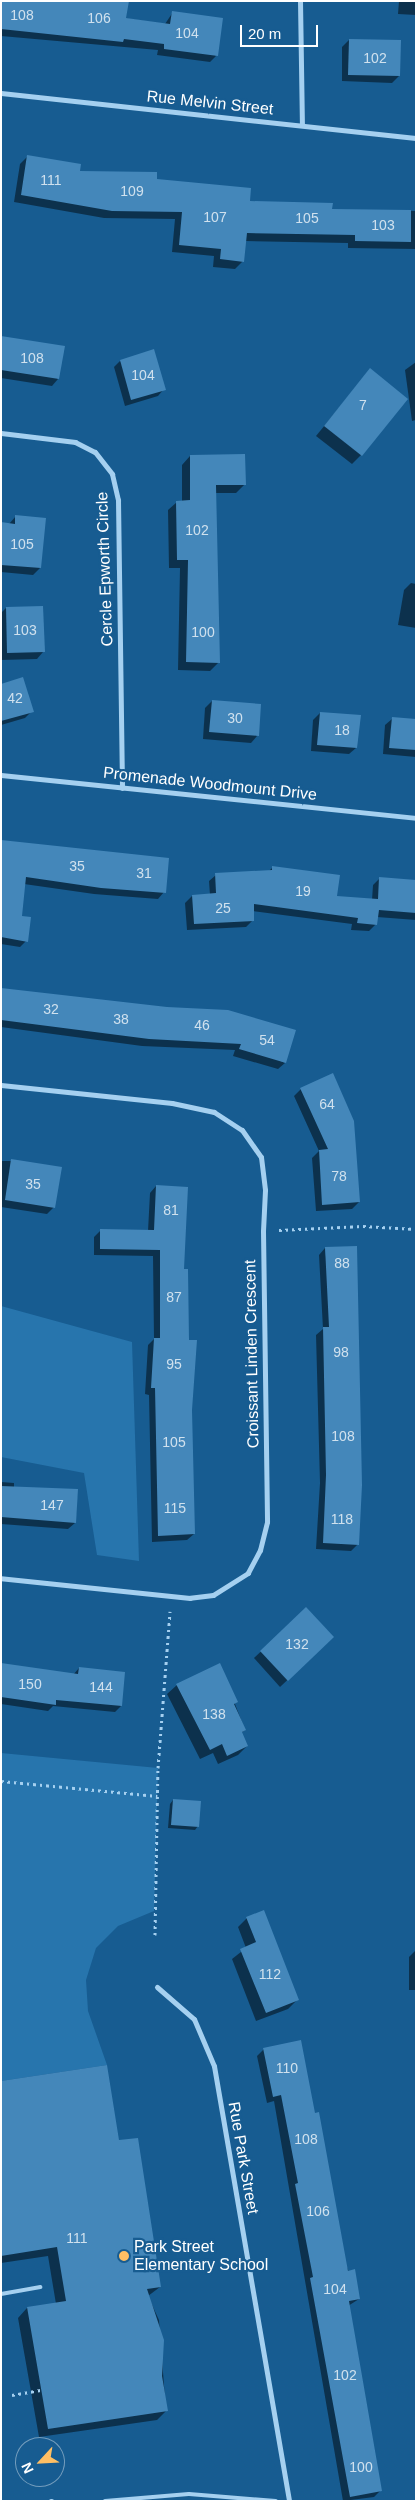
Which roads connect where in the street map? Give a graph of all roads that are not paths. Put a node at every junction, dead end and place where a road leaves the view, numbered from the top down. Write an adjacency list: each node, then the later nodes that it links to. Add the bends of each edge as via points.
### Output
1 (300, 1): 3 (street)
2 (1, 93): 3 (street, Rue Melvin Street)
3 (302, 125): 4 (street, Rue Melvin Street)
4 (416, 138)
5 (1, 434): 7 (street, Cercle Epworth Circle, via 75,442 95,452 112,474 118,500)
6 (1, 775): 7 (street, Promenade Woodmount Drive)
7 (122, 788): 8 (street, Promenade Woodmount Drive)
8 (416, 818)
9 (1, 1085): 10 (street, Croissant Linden Crescent, via 172,1103 214,1112 242,1130 261,1157 265,1190 262,1231 267,1522 260,1550 248,1574 213,1595 171,1596)
10 (1, 1578)
11 (157, 1987): 16 (street, Rue Park Street, via 194,2019 214,2066)
12 (40, 2287): 13 (lane)
13 (1, 2294)
14 (105, 2501): 15 (lane, via 188,2494)
15 (276, 2501)
16 (289, 2501)

